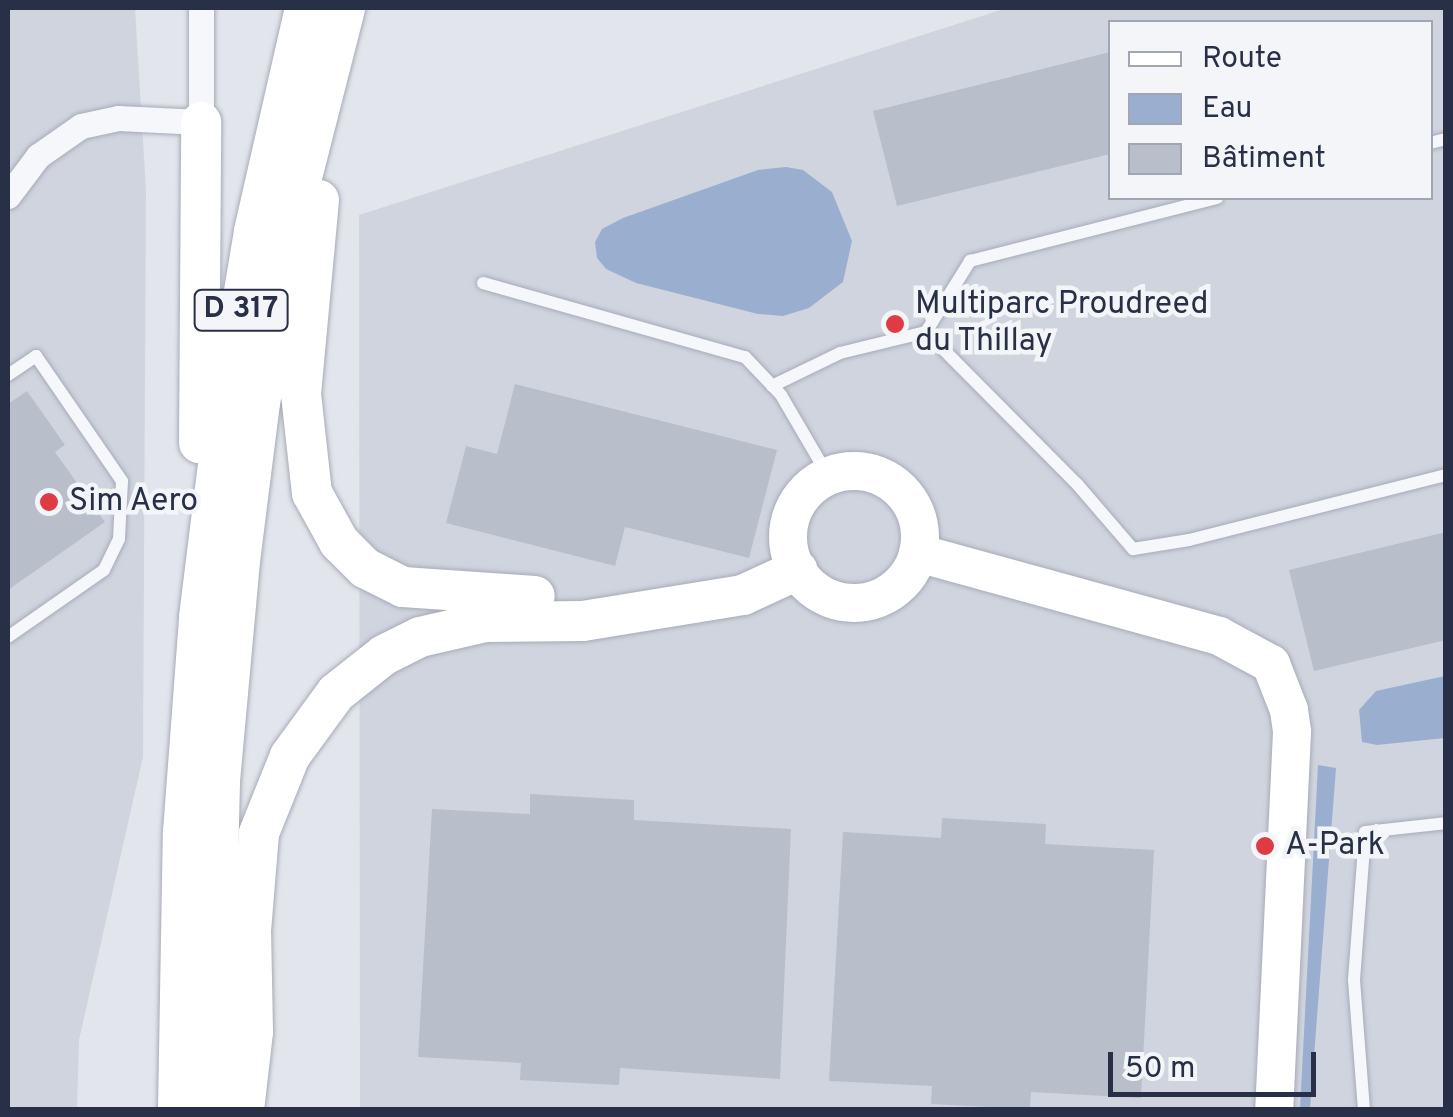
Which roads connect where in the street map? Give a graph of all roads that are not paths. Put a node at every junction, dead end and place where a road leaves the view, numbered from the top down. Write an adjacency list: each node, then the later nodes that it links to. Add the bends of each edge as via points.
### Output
1 (201, 8): 5 (street)
2 (306, 8): 17 (main road, D 317, via 254,231)
3 (345, 8): 4 (main road, D 317)
4 (328, 71): 16 (main road, via 301,394 312,493 340,542 365,568 403,587 614,597); 21 (main road, D 317, via 278,298 240,561 220,781)
5 (201, 122): 6 (street, via 118,118 81,126 38,156); 17 (main road)
6 (8, 196)
7 (1210, 200): 9 (lane, via 970,260)
8 (483, 283): 11 (lane, via 745,357)
9 (926, 332): 11 (lane, via 840,353); 12 (lane, via 1077,484 1132,550)
10 (8, 375): 18 (lane, via 36,356 122,481 120,539 104,570)
11 (772, 386): 13 (lane)
12 (1446, 475)
13 (829, 476): 14 (main road, via 876,475 903,493 918,521); 15 (main road, via 795,508 788,540)
14 (918, 553): 15 (main road, via 904,581 863,603 832,600); 23 (main road, via 1219,636 1271,664 1292,732)
15 (796, 570): 16 (main road, via 743,595)
16 (643, 608): 22 (main road, via 583,620 485,622 420,637 336,693 290,756 259,833)
17 (198, 617): 20 (main road, D 317, via 183,832)
18 (8, 636)
19 (1446, 822): 24 (lane, via 1366,832 1354,980)
20 (178, 1110)
21 (212, 1110)
22 (244, 1110)
23 (1274, 1110)
24 (1364, 1110)

